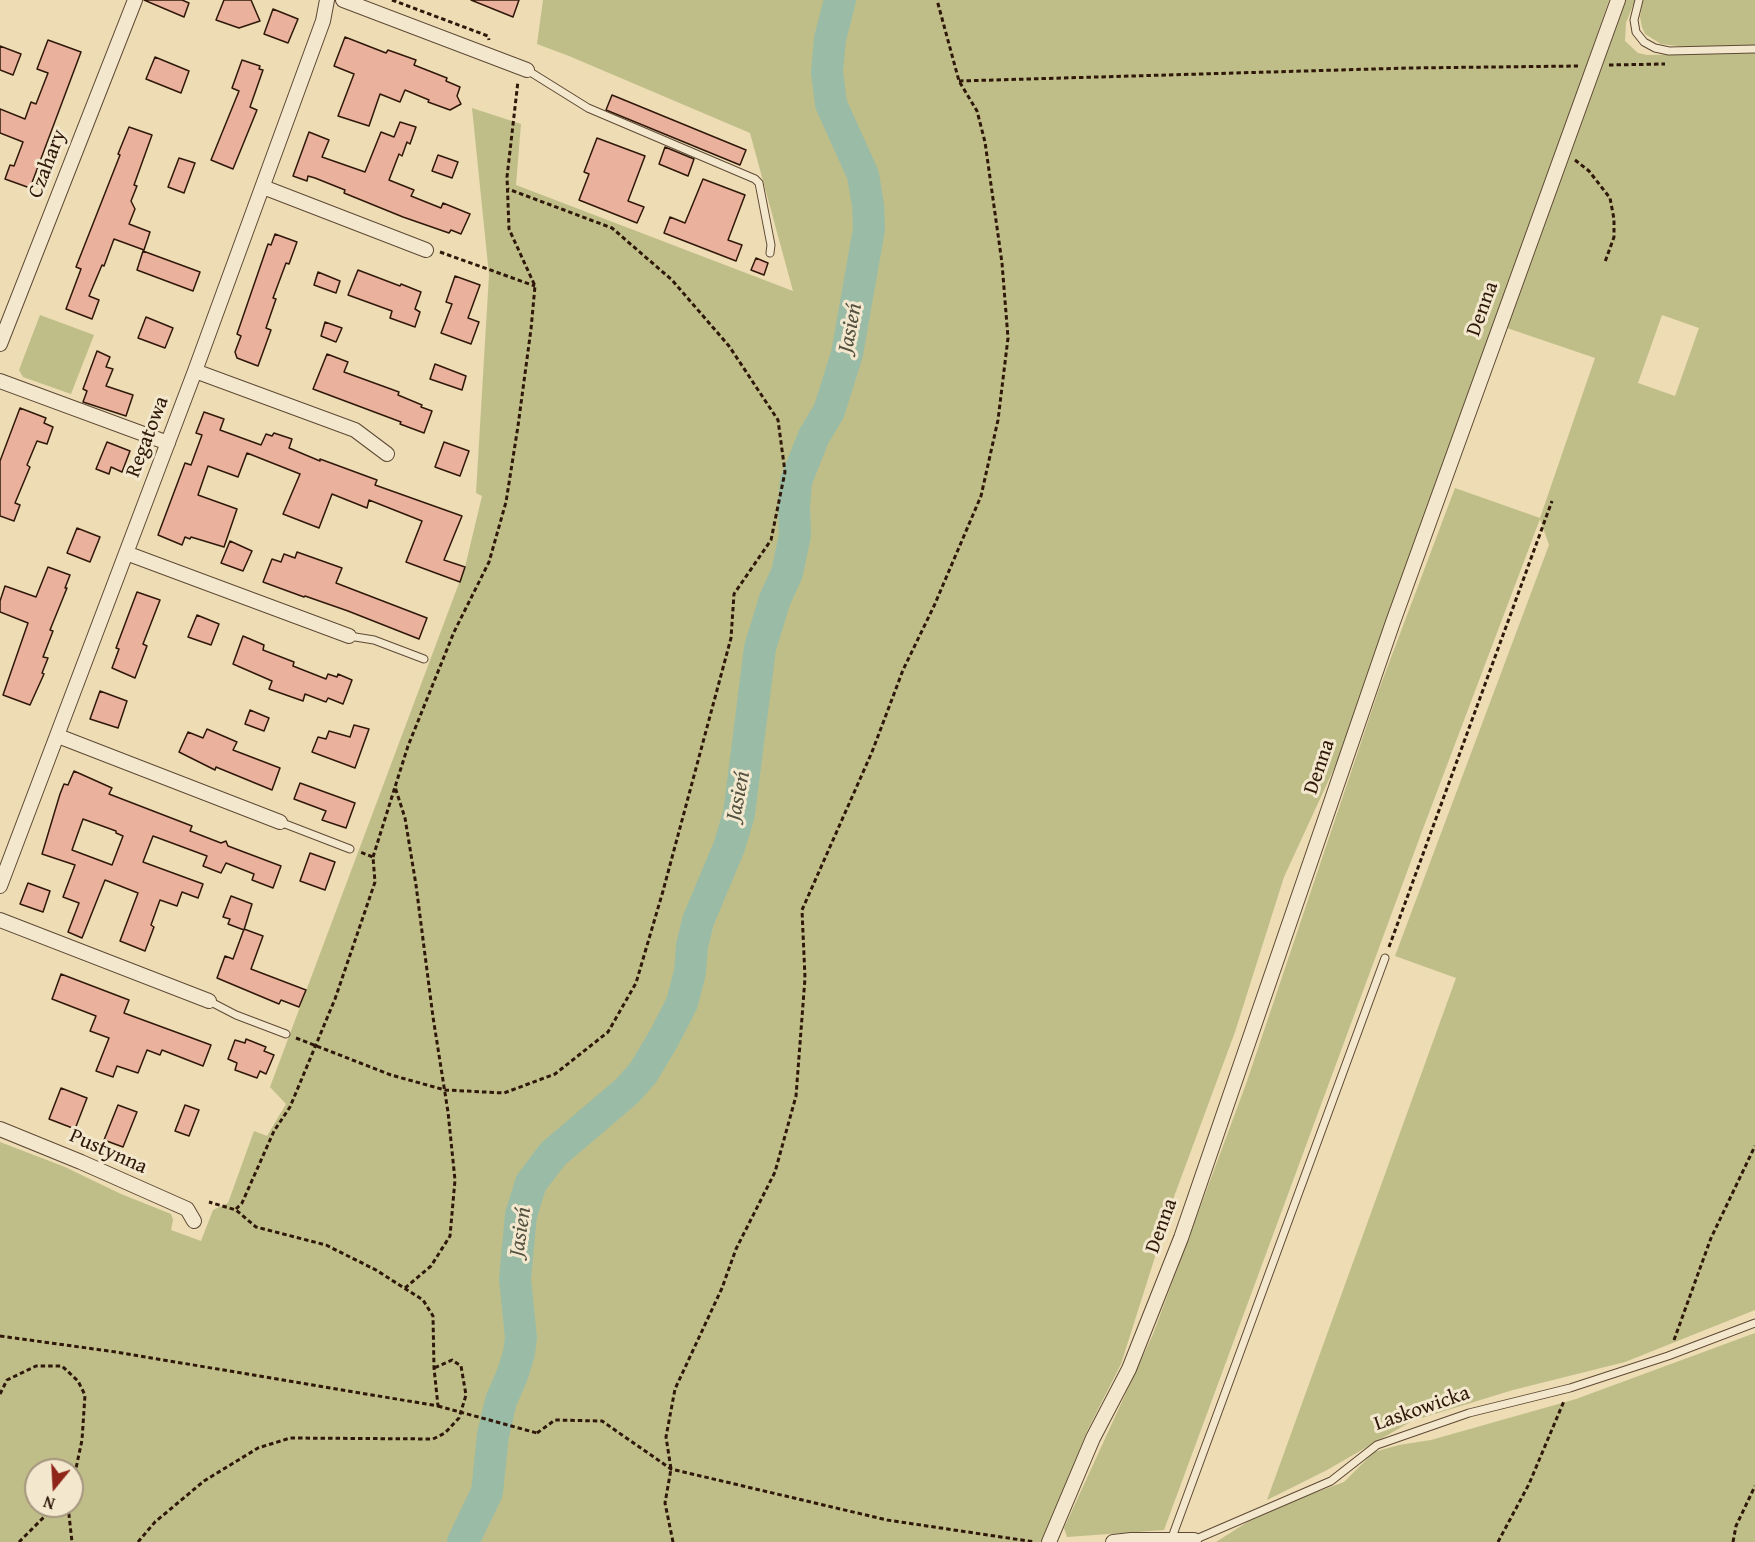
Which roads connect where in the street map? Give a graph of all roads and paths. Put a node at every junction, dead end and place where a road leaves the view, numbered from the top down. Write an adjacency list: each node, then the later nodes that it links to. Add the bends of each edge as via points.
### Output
1 (135, 0): 19 (street, Czahary)
2 (327, 0): 13 (street, Regatowa, via 323,21)
3 (343, 0): 10 (street)
4 (937, 0): 11 (path)
5 (1618, 0): 9 (street, Denna)
6 (1639, 0): 7 (lane, via 1634,20 1636,32 1655,48)
7 (1755, 49)
8 (1674, 63): 9 (path)
9 (1594, 65): 11 (path); 12 (street, Denna)
10 (523, 68): 14 (path, via 509,147); 16 (lane, via 588,108 755,179 759,183)
11 (959, 81): 55 (path, via 976,111 985,142 1002,263 1008,338 998,420 981,496 801,910 806,978 796,1096 775,1172 736,1249 675,1389 666,1437)
12 (1564, 151): 17 (path, via 1589,171 1610,198 1614,237); 66 (street, Denna, via 1392,622 1181,1238 1129,1369 1093,1438)
13 (262, 187): 15 (street); 20 (street, Regatowa)
14 (508, 189): 18 (path, via 509,229); 40 (path, via 612,228 672,280 729,346 778,420 785,472 771,540 734,594 731,638 636,983 608,1032 555,1074 504,1093)
15 (426, 250): 18 (path)
16 (770, 253)
17 (1605, 262)
18 (535, 286): 29 (path, via 518,426 503,512 489,562 454,632)
19 (0, 344)
20 (195, 371): 22 (street, Regatowa); 23 (street, via 355,430)
21 (0, 381): 22 (street)
22 (168, 443): 25 (street, Regatowa)
23 (387, 454)
24 (1552, 501): 36 (path)
25 (126, 554): 26 (street); 28 (street, Regatowa)
26 (349, 636): 27 (lane, via 374,640)
27 (424, 659)
28 (58, 736): 30 (street); 33 (street, Regatowa)
29 (394, 788): 32 (path); 40 (path, via 405,818)
30 (280, 822): 31 (lane)
31 (350, 849): 32 (path)
32 (373, 857): 39 (path, via 375,882)
33 (3, 869): 34 (street, Regatowa)
34 (0, 886)
35 (0, 920): 37 (street)
36 (1385, 958): 59 (lane)
37 (208, 1001): 38 (lane)
38 (286, 1034): 39 (path)
39 (316, 1046): 40 (path, via 391,1076); 44 (path, via 290,1107 274,1131)
40 (445, 1090): 46 (path, via 455,1180 450,1236 431,1266)
41 (0, 1129): 45 (street, Pustynna, via 187,1209)
42 (1755, 1146): 49 (path, via 1711,1238)
43 (209, 1202): 44 (path)
44 (236, 1210): 46 (path, via 256,1227 326,1245)
45 (194, 1221)
46 (405, 1288): 50 (path, via 423,1300 433,1316)
47 (1755, 1323): 49 (lane, Laskowicka)
48 (0, 1336): 53 (path)
49 (1668, 1356): 51 (lane, Laskowicka)
50 (434, 1368): 53 (path); 63 (path, via 452,1360 461,1366 466,1395 459,1418 445,1433 433,1439 290,1438 258,1448 204,1481 155,1522)
51 (1570, 1388): 60 (lane, Laskowicka, via 1469,1413 1377,1445 1331,1481); 68 (path, via 1529,1484)
52 (0, 1394): 54 (path, via 7,1380 36,1366 62,1366 78,1381 85,1395)
53 (438, 1406): 55 (path, bridge, via 537,1434 555,1420 602,1421)
54 (78, 1458)
55 (670, 1469): 64 (path, via 666,1503); 65 (path, via 886,1520)
56 (1755, 1486): 69 (path, via 1736,1526)
57 (43, 1518): 61 (path)
58 (69, 1518): 62 (path)
59 (1171, 1540): 60 (street, Laskowicka); 67 (street, Laskowicka)
60 (1194, 1541)
61 (19, 1542)
62 (72, 1542)
63 (138, 1542)
64 (673, 1542)
65 (1035, 1542)
66 (1049, 1542)
67 (1113, 1542)
68 (1498, 1542)
69 (1733, 1542)

